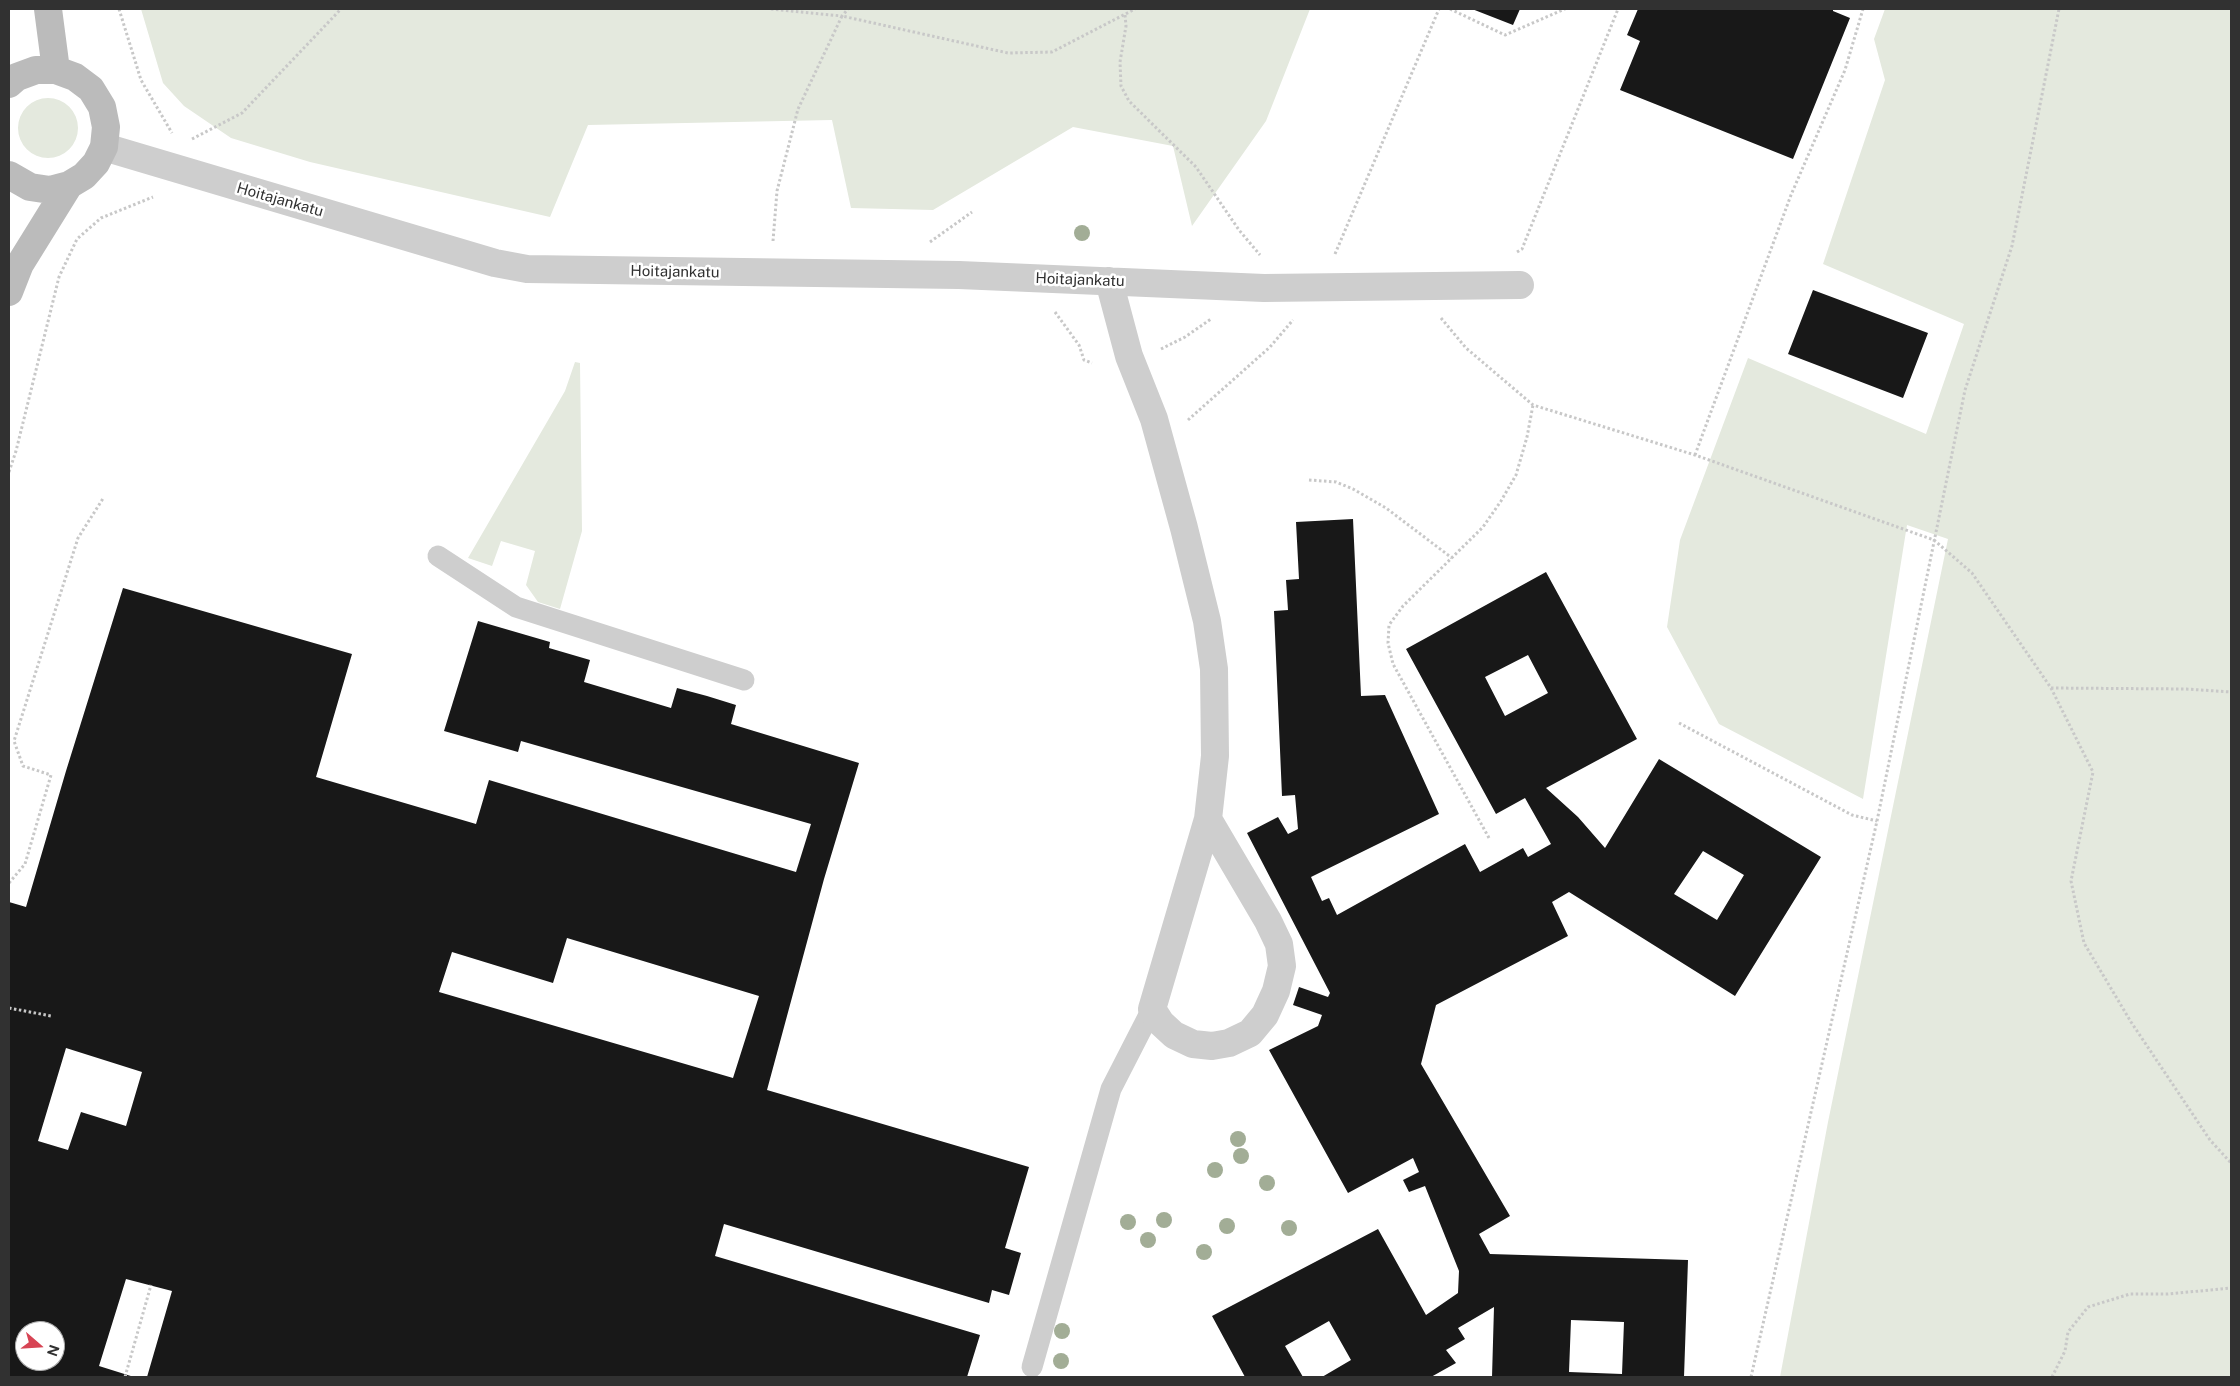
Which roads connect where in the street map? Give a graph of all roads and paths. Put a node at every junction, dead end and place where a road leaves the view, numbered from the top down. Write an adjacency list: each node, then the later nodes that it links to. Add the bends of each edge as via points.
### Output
1 (48, 9): 15 (street)
2 (119, 9): 17 (path, via 141,80 172,130)
3 (341, 9): 18 (path, via 242,113)
4 (771, 9): 14 (path)
5 (848, 9): 14 (path)
6 (1136, 9): 13 (path)
7 (1439, 9): 31 (path)
8 (1450, 9): 9 (path, via 1505,35)
9 (1566, 9)
10 (1618, 9): 26 (path, via 1522,249)
11 (1863, 9): 35 (path, via 1844,70 1791,195)
12 (2059, 9): 39 (path, via 2012,246 1965,390)
13 (1125, 15): 14 (path, via 1052,52 1008,53); 27 (path, via 1121,86 1129,101 1196,167 1250,244)
14 (842, 16): 24 (path, via 798,109 777,191)
15 (56, 70): 16 (street, via 36,70 17,77); 19 (street, via 86,85 102,107 106,126)
16 (9, 84)
17 (174, 139)
18 (184, 143)
19 (104, 147): 21 (street, via 96,163); 28 (street, Hoitajankatu, via 495,263 527,269 958,275)
20 (9, 175): 21 (street, via 30,187 50,190)
21 (69, 185): 32 (street, via 20,264)
22 (160, 194): 36 (path, via 102,218 77,239 59,277)
23 (972, 212): 25 (path)
24 (773, 244)
25 (925, 245)
26 (1515, 253)
27 (1266, 260)
28 (1109, 281): 31 (street, Hoitajankatu); 46 (street, via 1129,356 1154,419 1207,621 1216,714)
29 (1414, 285): 30 (street, Hoitajankatu); 31 (street, Hoitajankatu); 33 (path, via 1466,348)
30 (1520, 285)
31 (1320, 288): 34 (path, via 1270,347)
32 (9, 292)
33 (1533, 405): 35 (path); 41 (path, via 1516,475 1482,527)
34 (1183, 424)
35 (1696, 455): 39 (path)
36 (9, 472)
37 (1309, 480): 41 (path, via 1336,482 1353,489 1386,508)
38 (104, 497): 49 (path, via 78,538 14,741 23,766 51,775 25,864)
39 (1934, 540): 43 (path, via 1972,573); 47 (path)
40 (438, 556): 42 (lane, via 516,607)
41 (1452, 558): 48 (path, via 1403,606 1389,626 1388,643 1393,664)
42 (744, 680)
43 (2051, 688): 44 (path); 53 (path, via 2093,772 2071,881 2084,943 2131,1022 2200,1124)
44 (2231, 692)
45 (1679, 723): 47 (path, via 1852,814)
46 (1208, 819): 51 (street); 51 (street, via 1279,944 1282,966 1276,991 1265,1015 1250,1033 1229,1043 1212,1046 1193,1044 1174,1035)
47 (1877, 820): 58 (path)
48 (1489, 838)
49 (9, 883)
50 (9, 1008): 52 (path)
51 (1152, 1009): 56 (lane, via 1111,1088)
52 (51, 1016)
53 (2231, 1163)
54 (151, 1286): 57 (path)
55 (2231, 1288): 59 (path, via 2130,1294 2088,1307 2068,1332 2065,1351)
56 (1032, 1367)
57 (125, 1377)
58 (1752, 1377)
59 (2052, 1377)

